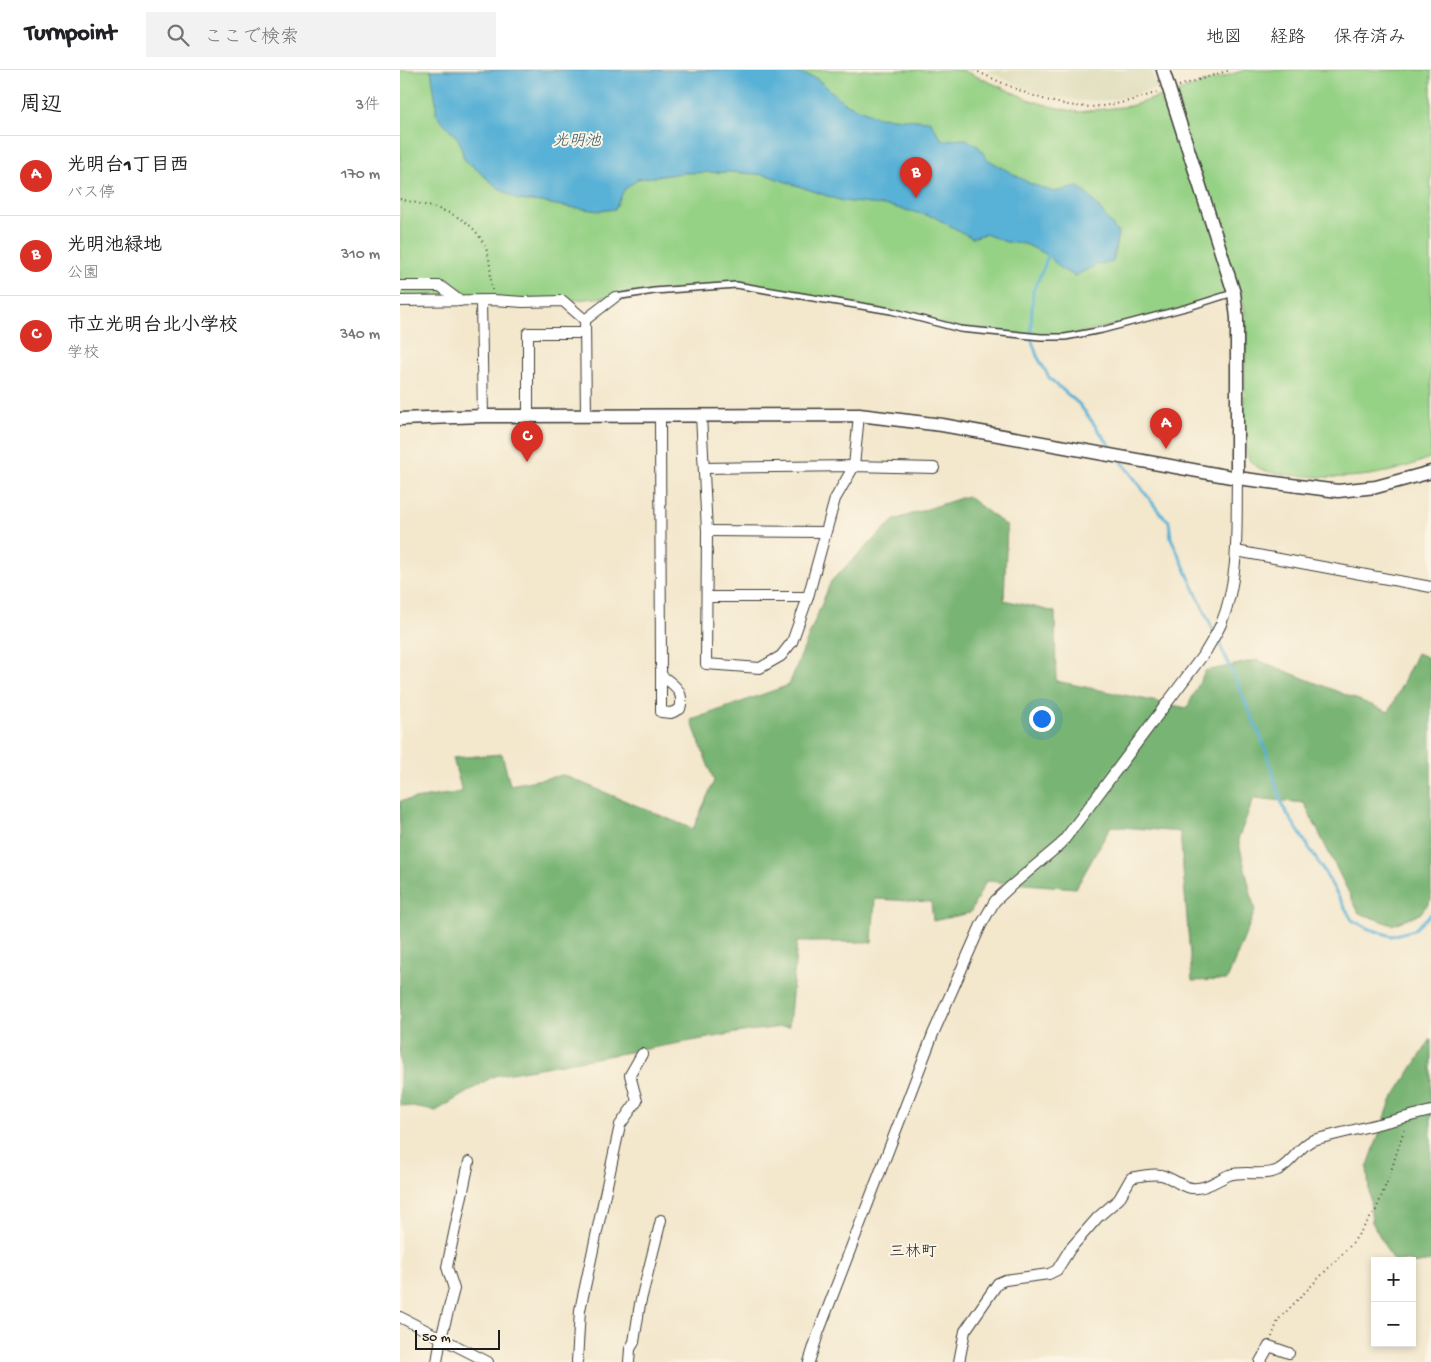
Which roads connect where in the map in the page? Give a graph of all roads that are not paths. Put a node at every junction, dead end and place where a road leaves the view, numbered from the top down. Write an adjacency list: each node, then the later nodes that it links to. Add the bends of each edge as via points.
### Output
1 (1163, 70): 3 (street)
2 (400, 286): 6 (street, via 440,286)
3 (1234, 293): 4 (lane, via 1102,330 1065,337 960,329 891,311 736,285); 21 (street, via 1237,318)
4 (615, 297): 8 (street)
5 (400, 301): 6 (street)
6 (460, 301): 7 (street)
7 (481, 301): 8 (street, via 563,301); 12 (street)
8 (585, 320): 9 (street)
9 (585, 333): 13 (street, via 528,332); 14 (street)
10 (701, 415): 11 (street); 15 (street); 18 (street)
11 (858, 415): 17 (street); 21 (street, via 942,425)
12 (483, 416): 13 (street); 16 (street)
13 (528, 416): 14 (street)
14 (586, 416): 15 (street)
15 (660, 416): 28 (street)
16 (400, 419)
17 (854, 466): 18 (street); 19 (street); 23 (street, via 835,499)
18 (704, 468): 22 (street)
19 (934, 468)
20 (1431, 472): 21 (street, via 1376,487 1338,492)
21 (1237, 478): 24 (street)
22 (708, 531): 23 (street); 26 (street)
23 (825, 532): 27 (street)
24 (1236, 551): 25 (street); 40 (street, via 1228,604 1206,651 1062,844 1010,886 981,925 934,1034)
25 (1431, 587)
26 (707, 597): 27 (street); 27 (street, via 706,664 760,668 780,656 792,642)
27 (808, 597)
28 (661, 675)
29 (642, 1054): 38 (street, via 630,1075 638,1101 620,1125 586,1281 580,1310)
30 (1431, 1111): 41 (street, via 1305,1143 1295,1157 1268,1173 1229,1175 1199,1188 1187,1188 1162,1176 1131,1178 1119,1199 1098,1217 1057,1270 998,1283 965,1331)
31 (469, 1162): 34 (street, via 447,1267 454,1289)
32 (661, 1220): 39 (street)
33 (400, 1317): 34 (street)
34 (441, 1338): 36 (street); 37 (street)
35 (1289, 1353): 42 (street, via 1269,1346)
36 (437, 1362)
37 (488, 1362)
38 (577, 1362)
39 (629, 1362)
40 (809, 1362)
41 (959, 1362)
42 (1260, 1362)

